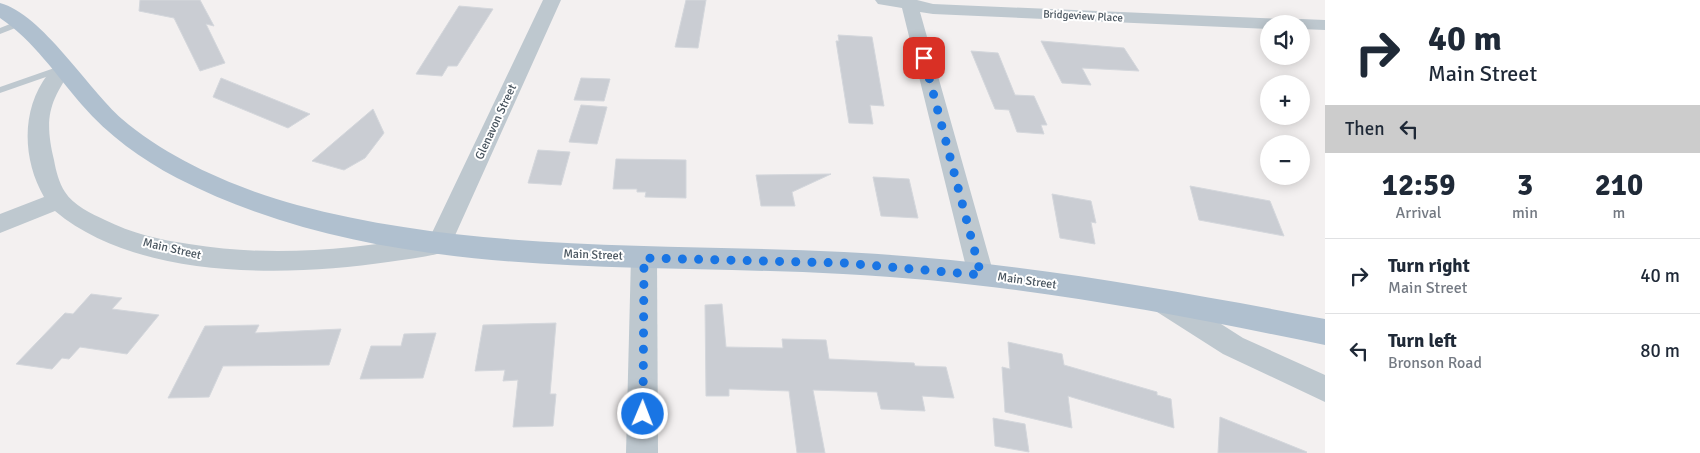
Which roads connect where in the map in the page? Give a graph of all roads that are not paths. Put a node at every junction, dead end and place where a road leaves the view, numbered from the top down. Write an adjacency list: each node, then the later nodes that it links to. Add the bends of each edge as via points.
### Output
1 (552, 0): 12 (street, Glenavon Street)
2 (884, 0): 3 (street, Bridgeview Place)
3 (909, 2): 5 (street, Bridgeview Place, via 942,9); 14 (street)
4 (7, 21): 8 (main road, Main Street, via 39,39)
5 (1260, 23)
6 (1310, 24): 7 (street)
7 (1325, 24)
8 (63, 68): 9 (lane); 10 (street, Main Street, via 44,96 38,140 45,174); 12 (main road, Main Street, via 103,114 126,134 208,182 284,210 347,228)
9 (0, 90)
10 (58, 200): 11 (street); 12 (street, Main Street, via 73,213 109,233 158,248 218,259 328,260)
11 (0, 224)
12 (439, 245): 13 (main road, Main Street)
13 (644, 258): 14 (main road, Main Street, via 844,263); 18 (street)
14 (981, 275): 15 (main road, Main Street)
15 (1164, 302): 16 (main road, Main Street); 17 (street, Main Street, via 1233,346)
16 (1325, 332)
17 (1325, 389)
18 (642, 453)

